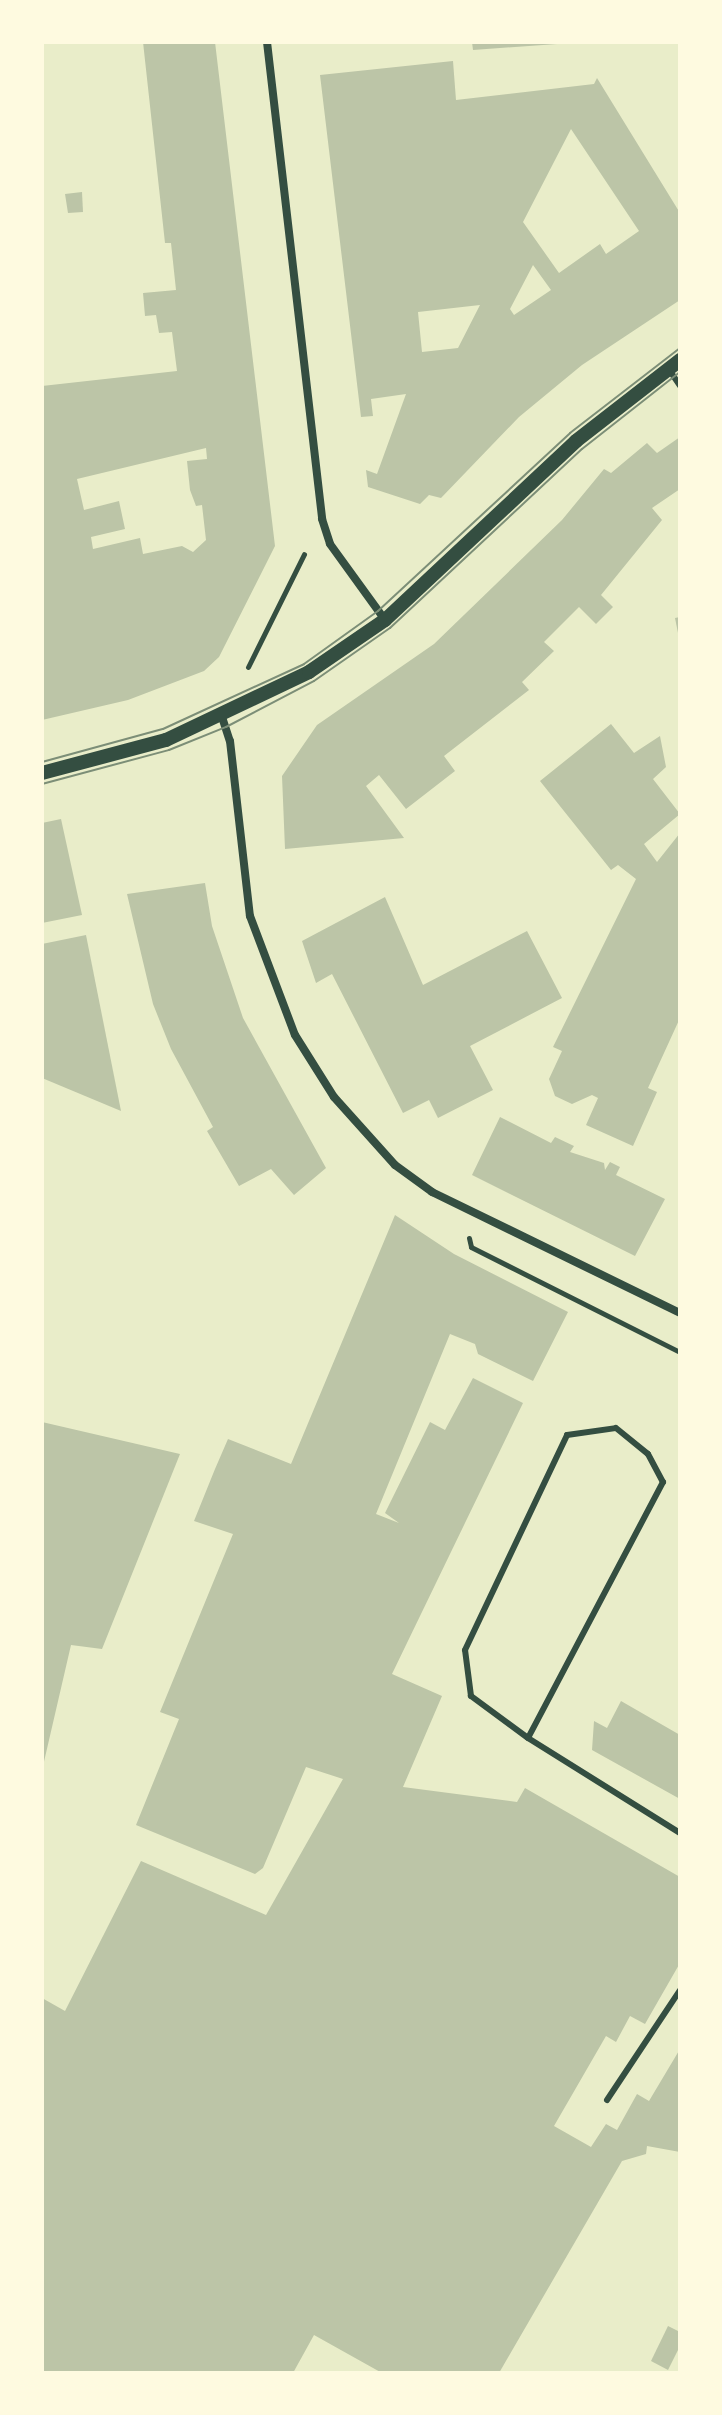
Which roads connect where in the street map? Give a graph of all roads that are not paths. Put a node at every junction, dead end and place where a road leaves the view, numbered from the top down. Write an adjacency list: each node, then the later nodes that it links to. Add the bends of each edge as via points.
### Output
1 (267, 42): 4 (street, via 322,519 330,544)
2 (674, 364): 3 (lane); 4 (street, via 576,441)
3 (680, 386)
4 (385, 620): 5 (street, via 309,672)
5 (222, 717): 6 (street, via 166,740); 7 (street, via 233,763 250,916 295,1035 334,1097 395,1165 464,1210)
6 (42, 773)
7 (680, 1313)
8 (528, 1738): 8 (lane, via 471,1696 465,1650 567,1435 616,1428 648,1454 663,1482); 9 (lane)
9 (680, 1833)
10 (680, 1990): 11 (lane)
11 (607, 2100)

